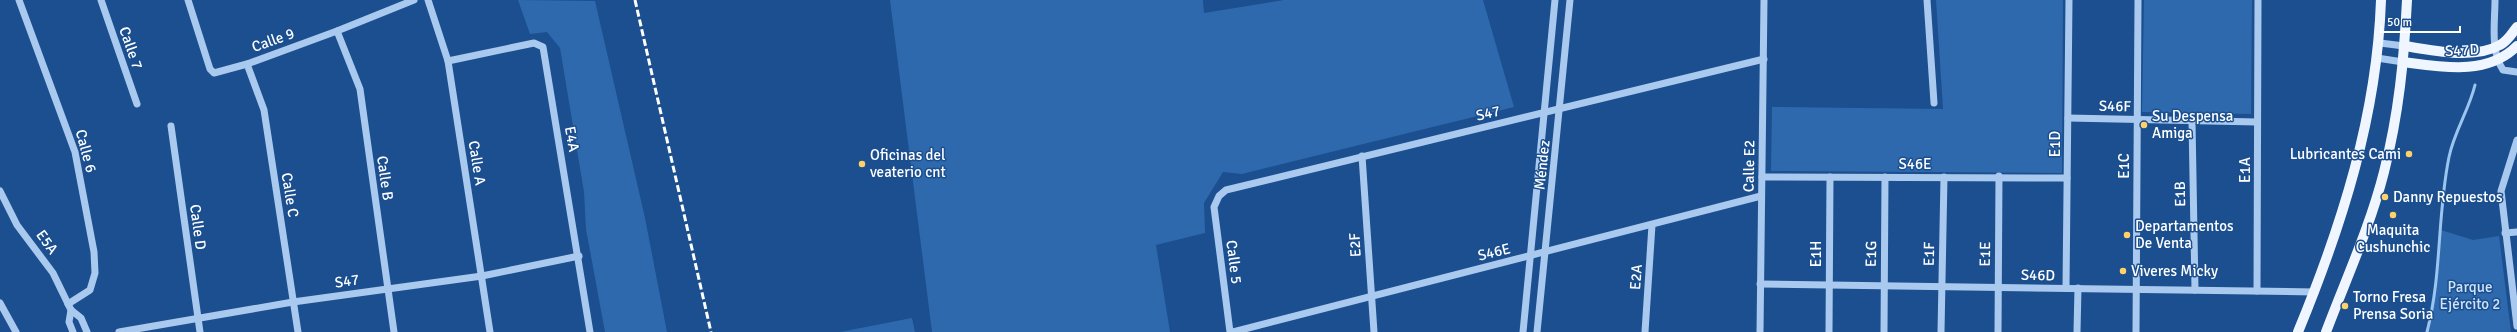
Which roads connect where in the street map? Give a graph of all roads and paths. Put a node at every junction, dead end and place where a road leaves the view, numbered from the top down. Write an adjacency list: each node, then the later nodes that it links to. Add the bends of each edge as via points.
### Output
1 (19, 0): 72 (street, Calle 6, via 75,152 94,252 95,272 90,290)
2 (102, 0): 30 (street, Calle 7)
3 (414, 0): 17 (street, Calle 9)
4 (428, 0): 23 (street, Calle A)
5 (1555, 0): 32 (street, Méndez)
6 (1570, 0): 31 (street, Méndez)
7 (1764, 0): 24 (street, Calle E2)
8 (1927, 0): 29 (street)
9 (2069, 0): 33 (street, E1D)
10 (2138, 0): 34 (street, E1C)
11 (2258, 0): 36 (street, E1A)
12 (2381, 0): 18 (main road)
13 (2407, 0): 19 (main road)
14 (2495, 0): 21 (street)
15 (190, 1): 27 (street, Calle 9, via 210,69 214,73 222,72)
16 (2517, 26): 21 (main road, S47D, via 2507,40)
17 (337, 31): 27 (street, Calle 9); 62 (street, Calle B, via 360,89)
18 (2380, 43): 19 (street); 22 (main road)
19 (2404, 46): 21 (main road, S47D, via 2474,52); 26 (main road)
20 (2517, 46): 25 (main road, S47D)
21 (2495, 48): 25 (street)
22 (2377, 58): 26 (street); 68 (main road, via 2366,131 2348,198)
23 (448, 60): 54 (street, E4A, via 534,43 543,47); 56 (street, Calle A)
24 (1764, 60): 31 (street, S47); 42 (street, Calle E2)
25 (2497, 61): 26 (main road, S47D, via 2473,67); 28 (street, via 2503,70)
26 (2403, 62): 99 (main road, via 2401,95 2384,173 2364,237)
27 (247, 64): 70 (street, Calle C, via 264,110)
28 (2517, 72)
29 (1934, 102)
30 (137, 104)
31 (1560, 110): 32 (street, S47); 53 (street, Méndez)
32 (1545, 113): 40 (street, S47); 55 (street, Méndez)
33 (2068, 118): 34 (street, S46F); 46 (street, E1D)
34 (2137, 120): 35 (street, S46F); 65 (street, E1C)
35 (2192, 121): 36 (street, S46F); 66 (street, E1B)
36 (2258, 122): 67 (street, E1A)
37 (171, 126): 74 (street, Calle D)
38 (2517, 140): 39 (street)
39 (2514, 154): 52 (street, via 2501,191)
40 (1362, 156): 48 (street, S47, via 1226,190); 69 (street, E2F)
41 (1999, 176): 45 (street, S46E); 46 (street, S46E); 61 (street, E1E)
42 (1762, 177): 43 (street, S46E); 49 (street, Calle E2)
43 (1830, 177): 44 (street, S46E); 58 (street, E1H)
44 (1885, 177): 45 (street, S46E); 59 (street, E1G)
45 (1944, 177): 60 (street, E1F)
46 (2067, 178): 63 (street, E1D)
47 (0, 191): 72 (street, E5A, via 18,225 53,273)
48 (1218, 196): 85 (street, Calle 5, via 1214,207)
49 (1761, 196): 50 (street, S46E); 57 (street, Calle E2)
50 (1652, 225): 53 (street, S46E); 90 (street, E2A)
51 (2517, 232): 52 (street)
52 (2505, 234): 73 (street)
53 (1546, 252): 55 (street, S46E); 89 (street, Méndez)
54 (579, 256): 56 (street, S47); 84 (street, E4A)
55 (1531, 256): 69 (street, S46E); 88 (street, Méndez)
56 (482, 276): 62 (street, S47); 83 (street, Calle A)
57 (1760, 284): 58 (street, S46D); 91 (street, Calle E2)
58 (1829, 285): 59 (street, S46D); 92 (street, E1H)
59 (1884, 286): 60 (street, S46D); 93 (street, E1G)
60 (1942, 286): 61 (street, S46D); 94 (street, E1F)
61 (1998, 287): 63 (street, S46D); 95 (street, E1E)
62 (388, 288): 70 (street, S47); 82 (street, Calle B)
63 (2066, 288): 64 (street, S46D)
64 (2078, 288): 65 (street, S46D); 96 (street)
65 (2136, 289): 66 (street, S46D); 97 (street, E1C)
66 (2195, 290): 67 (street, S46D)
67 (2257, 291): 68 (street, S46D)
68 (2315, 292): 98 (main road)
69 (1371, 297): 86 (street, S46E); 87 (street, E2F)
70 (293, 302): 74 (street, S47); 81 (street, Calle C)
71 (0, 303): 76 (street)
72 (70, 307): 77 (street, via 69,322); 78 (street, via 81,318)
73 (2516, 313): 75 (street)
74 (198, 318): 79 (street, S47); 80 (street, Calle D)
75 (2517, 326)
76 (16, 332)
77 (74, 332)
78 (87, 332)
79 (119, 332)
80 (200, 332)
81 (298, 332)
82 (394, 332)
83 (490, 332)
84 (590, 332)
85 (1230, 332)
86 (1233, 332)
87 (1374, 332)
88 (1523, 332)
89 (1537, 332)
90 (1645, 332)
91 (1760, 332)
92 (1829, 332)
93 (1884, 332)
94 (1941, 332)
95 (1998, 332)
96 (2077, 332)
97 (2136, 332)
98 (2298, 332)
99 (2326, 332)

